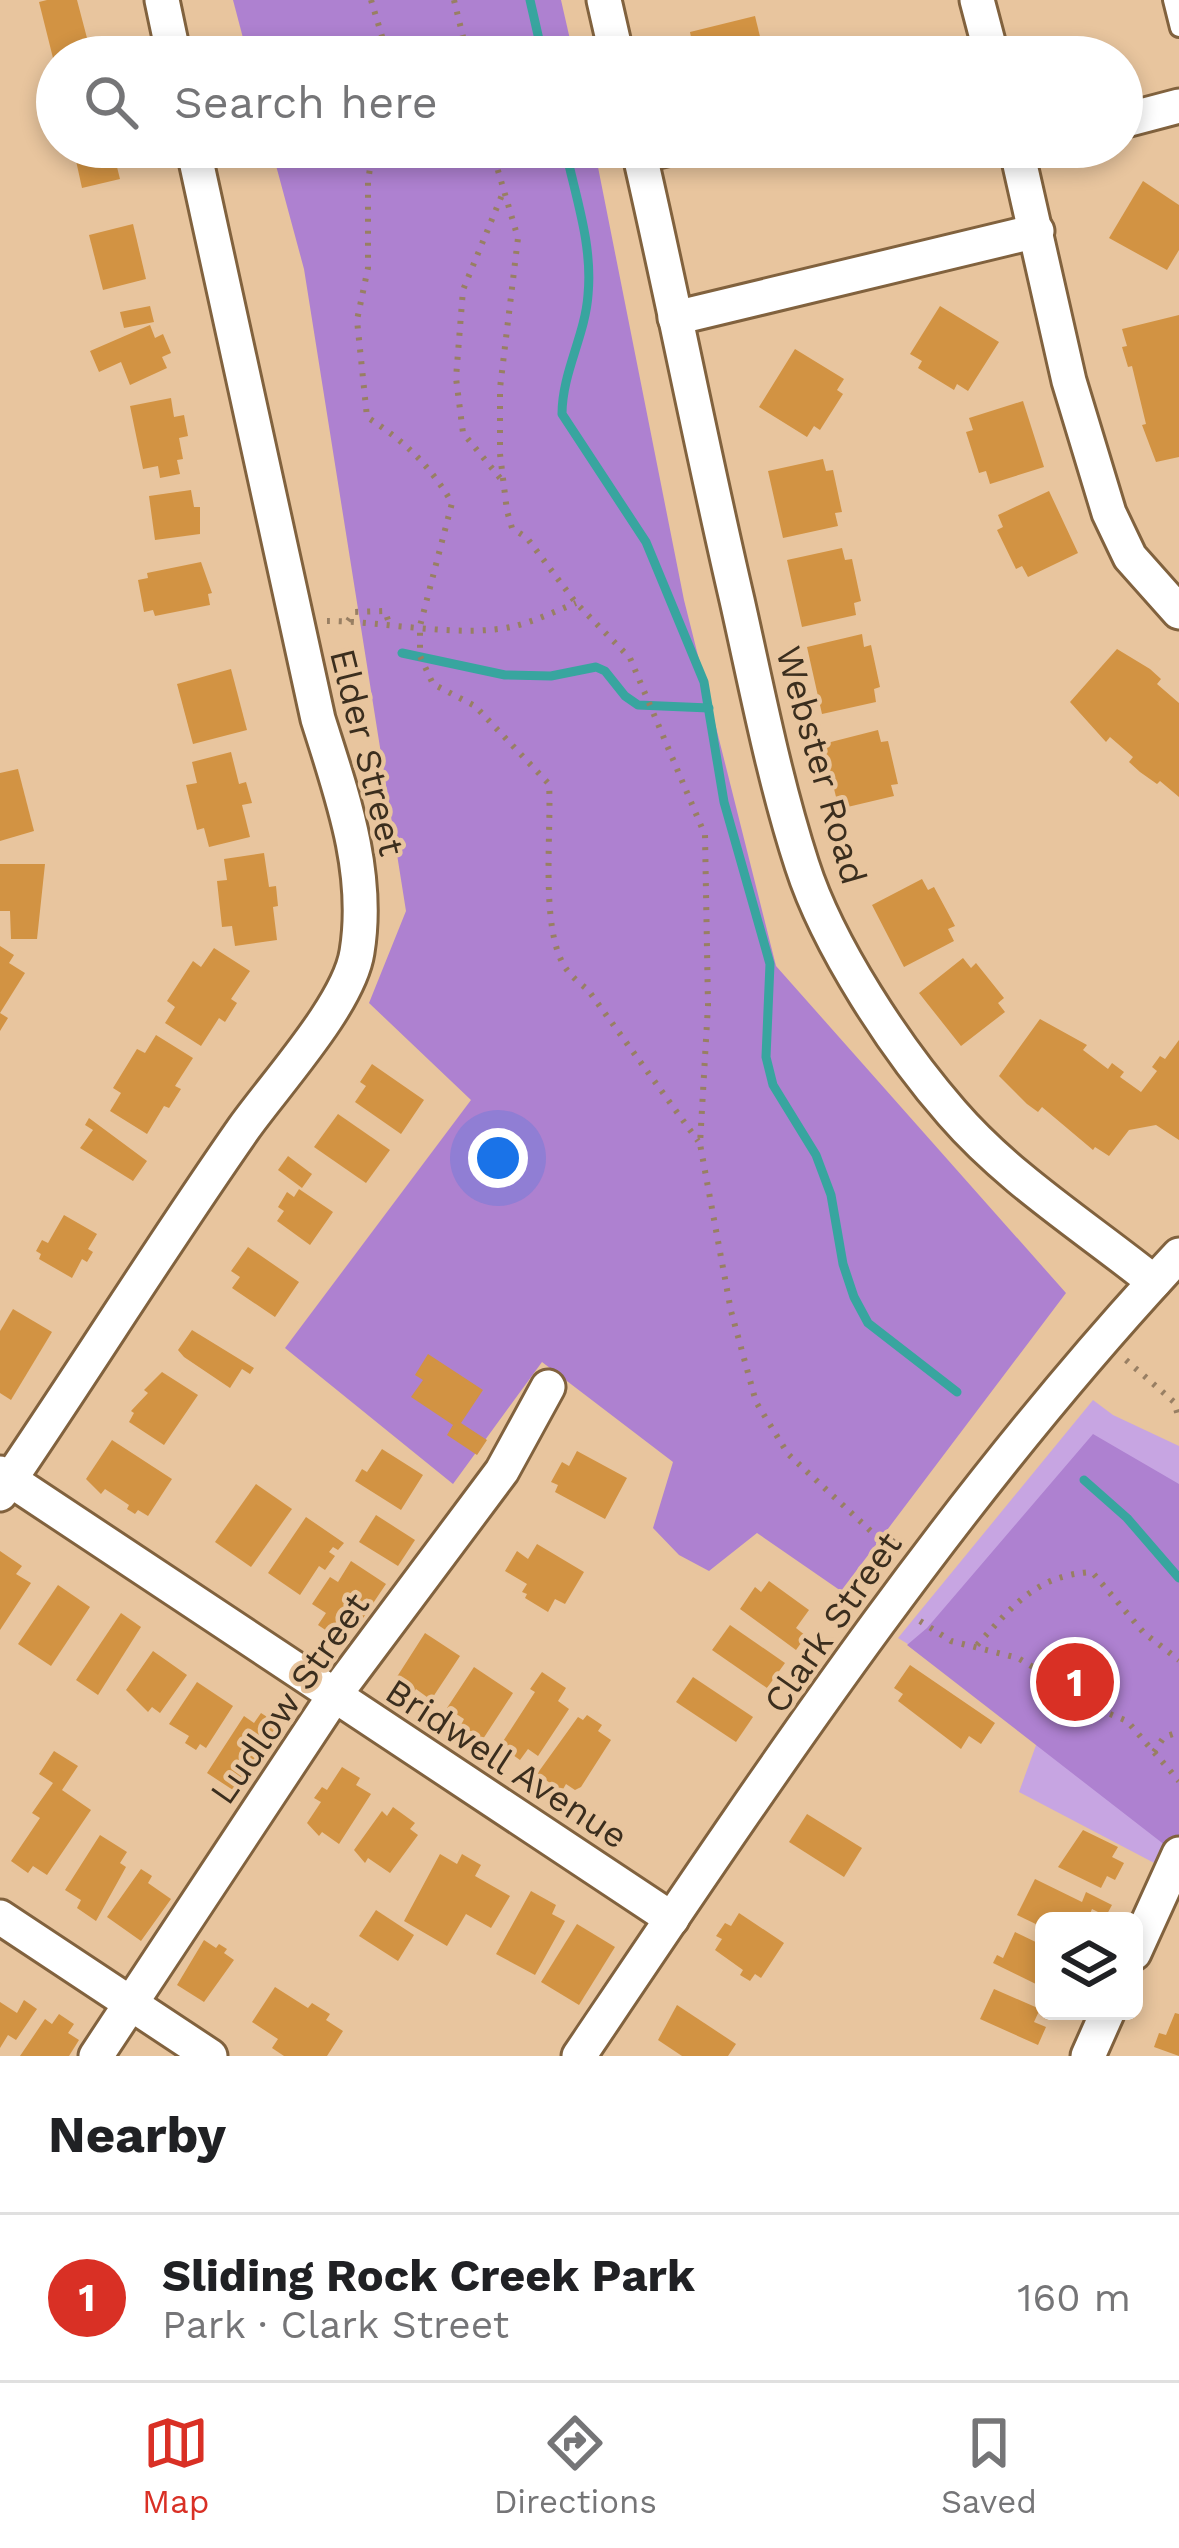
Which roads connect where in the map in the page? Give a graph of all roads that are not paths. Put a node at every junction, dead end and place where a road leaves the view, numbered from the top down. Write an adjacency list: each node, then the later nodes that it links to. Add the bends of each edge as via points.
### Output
1 (162, 0): 6 (street)
2 (604, 0): 7 (street)
3 (977, 0): 8 (street)
4 (1172, 0): 5 (lane)
5 (1179, 28)
6 (170, 36)
7 (612, 36)
8 (986, 36)
9 (1179, 106): 10 (street)
10 (1143, 115)
11 (199, 168): 20 (street, Elder Street, via 318,719 356,855 357,956 313,1035)
12 (643, 168): 15 (street, Webster Road)
13 (1022, 168): 14 (street)
14 (1037, 231): 15 (street); 16 (street, via 1069,381 1109,513 1130,557)
15 (675, 318): 18 (street, Webster Road, via 779,785 803,870 847,961 954,1115)
16 (1179, 612)
17 (1179, 1256): 18 (street, Clark Street)
18 (1154, 1282): 24 (street, Clark Street, via 953,1521)
19 (548, 1387): 21 (street, Ludlow Street, via 502,1471)
20 (3, 1482): 21 (street, Bridwell Avenue)
21 (334, 1696): 24 (street, Bridwell Avenue); 26 (street, Ludlow Street)
22 (1179, 1854): 25 (street)
23 (0, 1917): 26 (street)
24 (671, 1919): 30 (street, Clark Street)
25 (1143, 1934)
26 (130, 2002): 28 (street, Ludlow Street); 29 (street)
27 (1104, 2020): 31 (street)
28 (96, 2056)
29 (210, 2056)
30 (579, 2056)
31 (1088, 2056)

